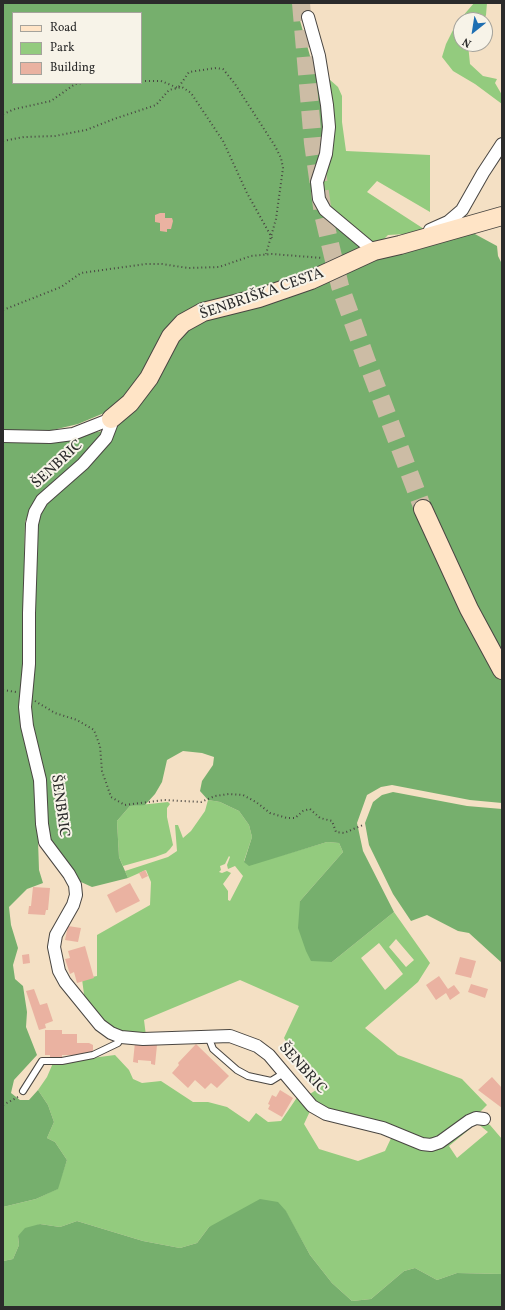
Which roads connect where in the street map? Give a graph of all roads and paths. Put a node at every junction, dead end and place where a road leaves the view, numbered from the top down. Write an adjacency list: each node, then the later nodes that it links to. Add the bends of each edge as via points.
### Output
1 (308, 17): 10 (street, via 320,63 329,127 326,154 317,182 319,199 325,210)
2 (142, 81): 4 (path, via 161,81)
3 (75, 84): 5 (path, via 51,101)
4 (178, 88): 6 (path, via 170,90 156,105 86,130); 9 (path, via 182,87 191,94 224,141 247,193); 9 (path, via 189,72 223,69 261,123 281,158 283,168)
5 (3, 114)
6 (3, 141)
7 (502, 144): 10 (street, via 482,173 462,210 448,222 422,234 392,239)
8 (502, 216): 10 (street, ŠENBRIŠKA CESTA)
9 (272, 238): 11 (path)
10 (374, 251): 14 (street, ŠENBRIŠKA CESTA, via 311,280 259,298 204,312 183,323 171,336 149,378 130,403)
11 (266, 254): 12 (path); 13 (path, via 251,256 219,267 188,268 146,264 81,273 62,287)
12 (327, 258)
13 (3, 310)
14 (111, 419): 15 (street, ŠENBRIC, via 73,434 50,437); 19 (street, ŠENBRIC, via 112,425 96,452 42,500 35,512 32,524 29,664)
15 (3, 436)
16 (423, 509): 17 (street, via 469,609)
17 (502, 670)
18 (3, 690): 19 (path)
19 (25, 694): 20 (path, via 43,706 94,730 100,746 102,771 111,797 125,805 164,800 201,802 229,794 243,795 270,813 287,818 295,818 310,809 320,818 332,821 336,832 344,834); 22 (street, ŠENBRIC, via 27,726 40,780 45,842 75,885 73,905 56,935 54,947 59,971 100,1025)
20 (362, 825)
21 (208, 1036): 22 (street, ŠENBRIC, via 143,1039); 23 (street, ŠENBRIC, via 230,1036 257,1046); 23 (lane, via 213,1049 248,1076 271,1081)
22 (121, 1037): 24 (lane, via 118,1043 93,1055 62,1061 42,1061)
23 (284, 1073): 26 (street, ŠENBRIC, via 312,1106 326,1114 383,1128 422,1144 440,1142 469,1121 476,1118)
24 (23, 1091): 25 (path)
25 (3, 1105)
26 (484, 1119)

